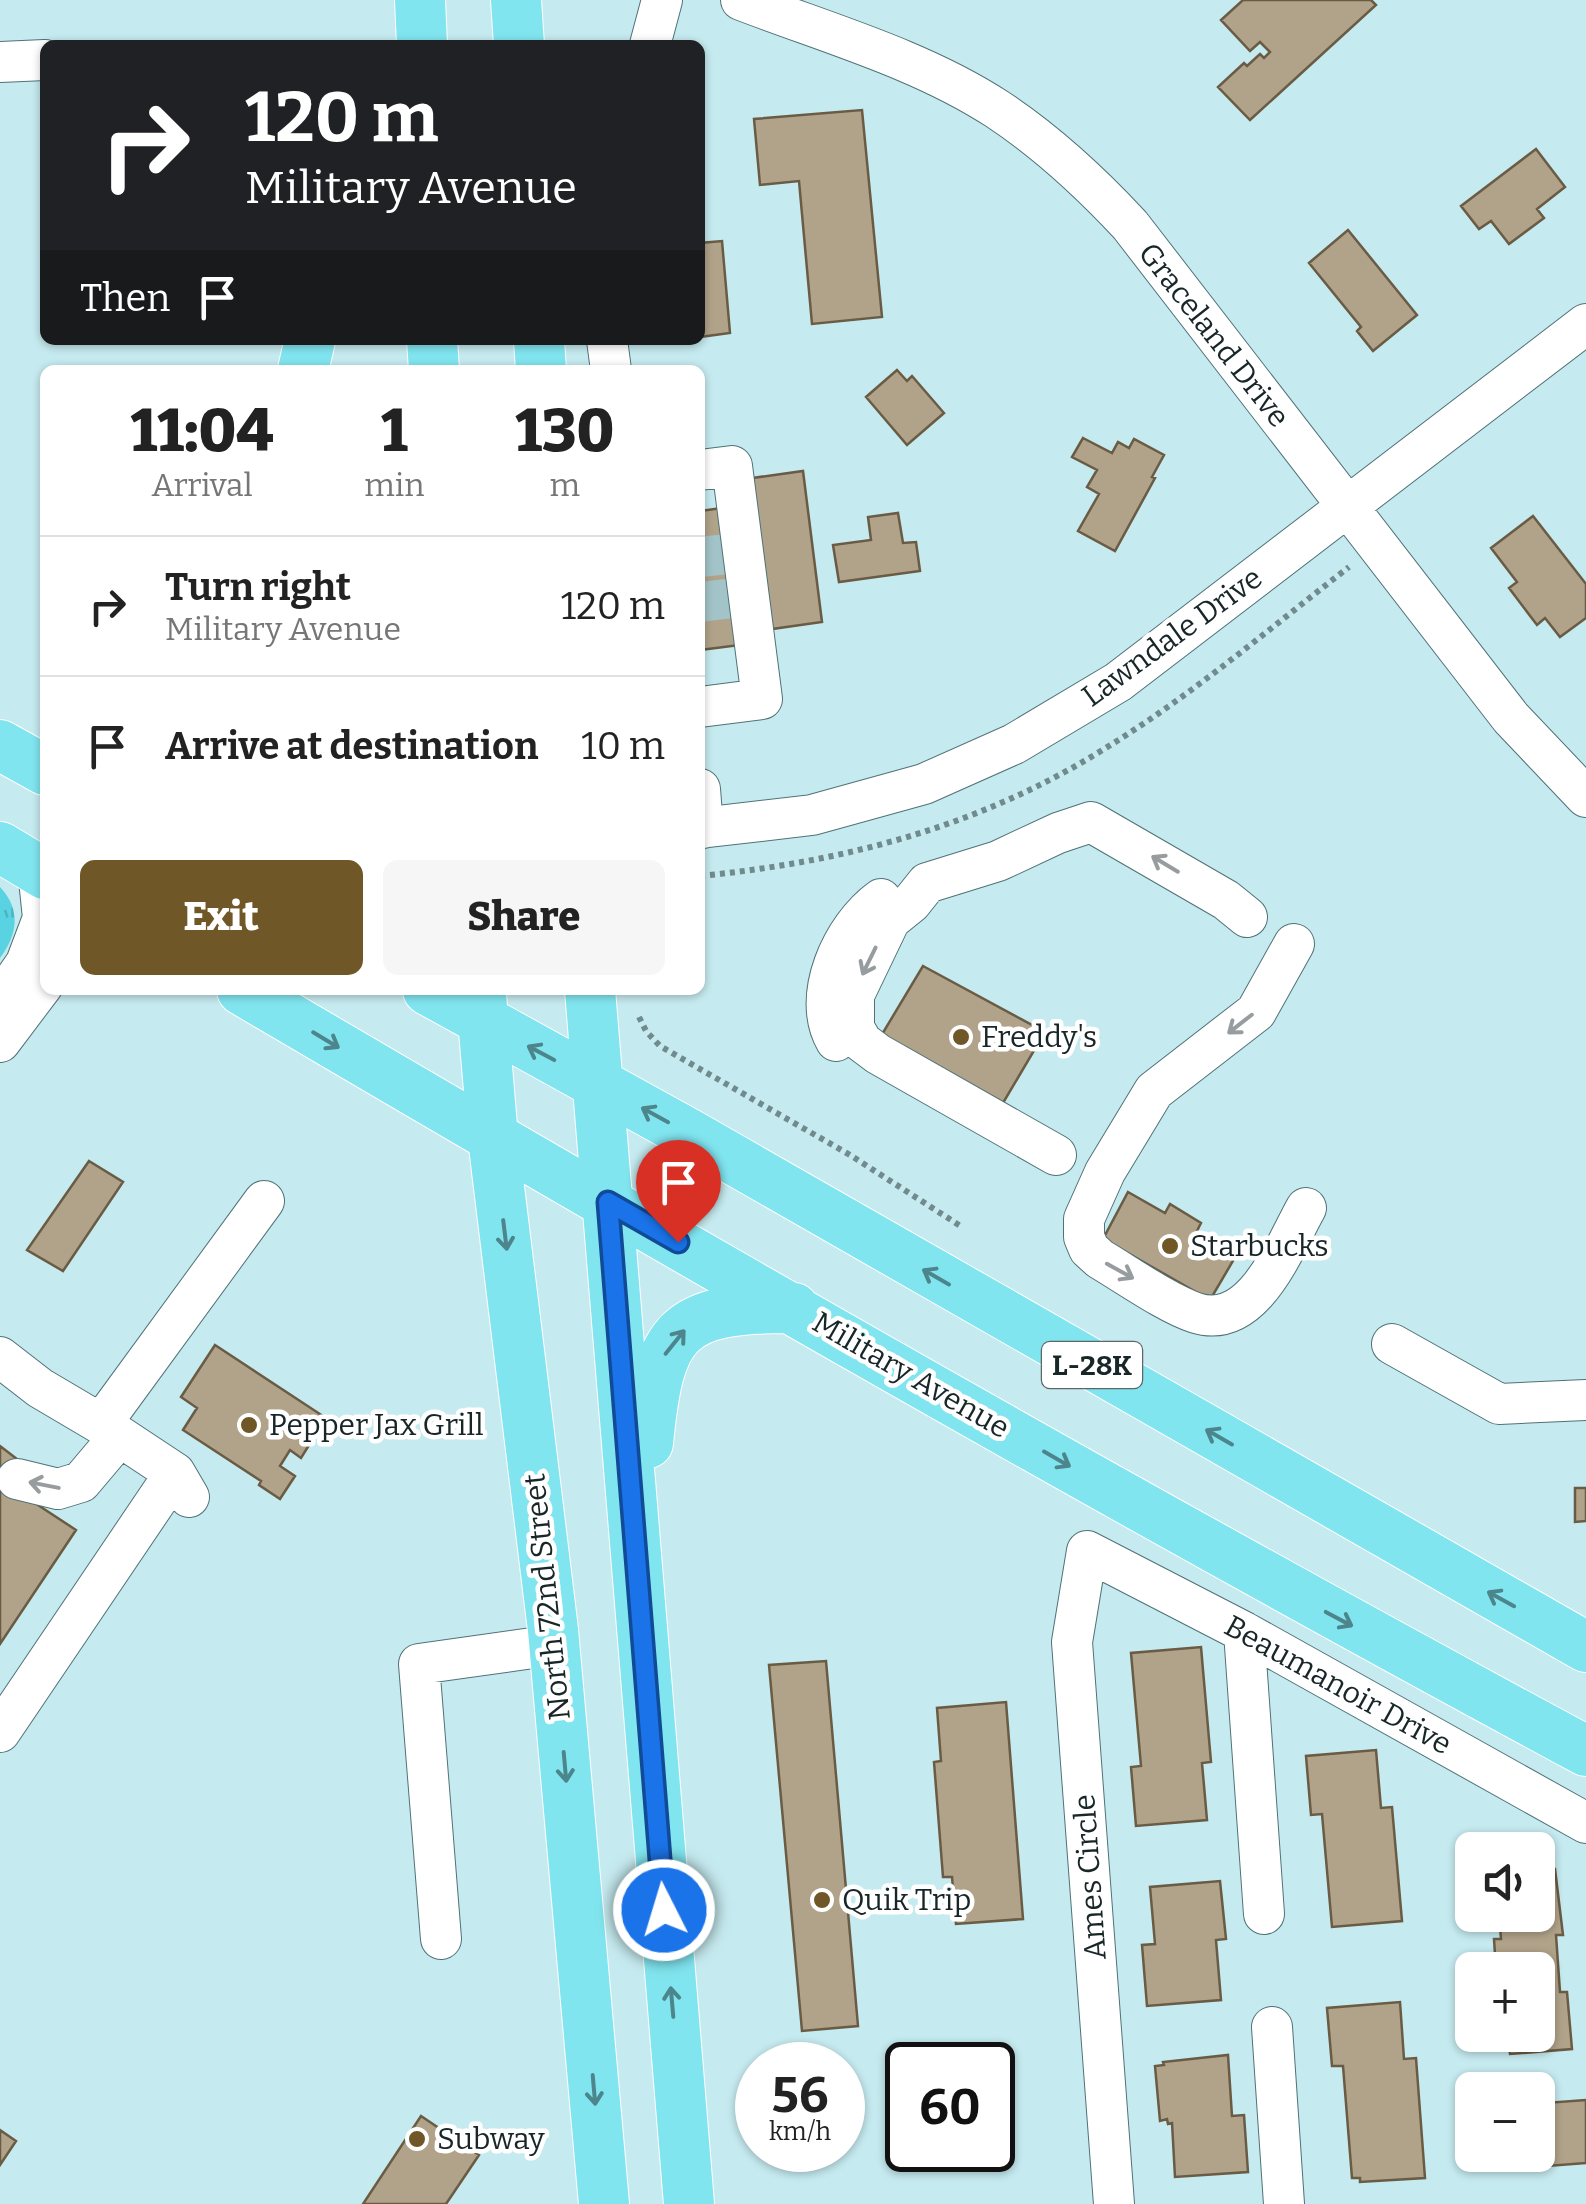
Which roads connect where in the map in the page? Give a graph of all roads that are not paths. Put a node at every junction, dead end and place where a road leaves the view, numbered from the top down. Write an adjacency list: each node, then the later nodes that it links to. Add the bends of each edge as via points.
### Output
1 (420, 0): 5 (main road)
2 (516, 0): 6 (main road)
3 (662, 0): 7 (street)
4 (742, 0): 12 (street, Graceland Drive, via 927,72 1049,146 1130,226)
5 (422, 40)
6 (520, 40)
7 (651, 40)
8 (40, 60): 9 (street)
9 (0, 62)
10 (1586, 324): 12 (street, Lawndale Drive)
11 (705, 469): 13 (street, via 732,466 735,553 762,698)
12 (1347, 508): 16 (street, Graceland Drive, via 1511,718); 17 (street, Lawndale Drive, via 1118,682 1014,744 924,784 812,815)
13 (705, 706)
14 (0, 745): 15 (main road)
15 (40, 767)
16 (1586, 798)
17 (705, 815)
18 (28, 864): 19 (street)
19 (40, 907)
20 (1247, 917): 32 (street, one-way to 32, via 1091,822 928,883 890,920 854,994 854,1028 862,1042)
21 (40, 926): 27 (street, via 26,963)
22 (1294, 944): 35 (street, one-way to 35, via 1256,1012 1154,1091 1105,1172 1084,1219 1084,1237 1100,1260 1194,1312 1217,1317 1256,1292)
23 (40, 990): 29 (street)
24 (250, 995): 31 (main road, Military Avenue, one-way to 31)
25 (445, 995): 28 (main road, L-28K)
26 (590, 995): 30 (main road)
27 (0, 1001)
28 (482, 1006): 30 (main road, L-28K, one-way to 28); 31 (main road, North 72nd Street)
29 (0, 1042)
30 (599, 1084): 34 (main road); 46 (main road, L-28K, one-way to 30)
31 (493, 1138): 34 (main road, Military Avenue); 45 (main road, North 72nd Street, one-way to 45)
32 (1046, 1160)
33 (264, 1201): 40 (street)
34 (608, 1202): 36 (main road, Military Avenue); 43 (main road)
35 (1306, 1208)
36 (794, 1308): 43 (main road, one-way to 36, via 654,1389 673,1339 718,1313); 48 (main road, Military Avenue, one-way to 48, via 1284,1589)
37 (1392, 1344): 39 (street, via 1500,1404)
38 (0, 1357): 40 (street)
39 (1586, 1400)
40 (110, 1430): 41 (street, one-way to 41, via 81,1482 58,1489); 47 (street, via 182,1486)
41 (17, 1480)
42 (1087, 1551): 44 (street, Beaumanoir Drive); 55 (street, Ames Circle, via 1072,1642)
43 (636, 1573): 54 (main road, one-way to 43)
44 (1244, 1632): 49 (street, Beaumanoir Drive); 50 (street)
45 (554, 1644): 51 (street, via 419,1664); 53 (main road, North 72nd Street, one-way to 53)
46 (1586, 1647)
47 (0, 1732)
48 (1586, 1751)
49 (1586, 1823)
50 (1264, 1914)
51 (441, 1939)
52 (1272, 2027): 56 (street)
53 (604, 2204)
54 (689, 2204)
55 (1114, 2204)
56 (1284, 2204)

